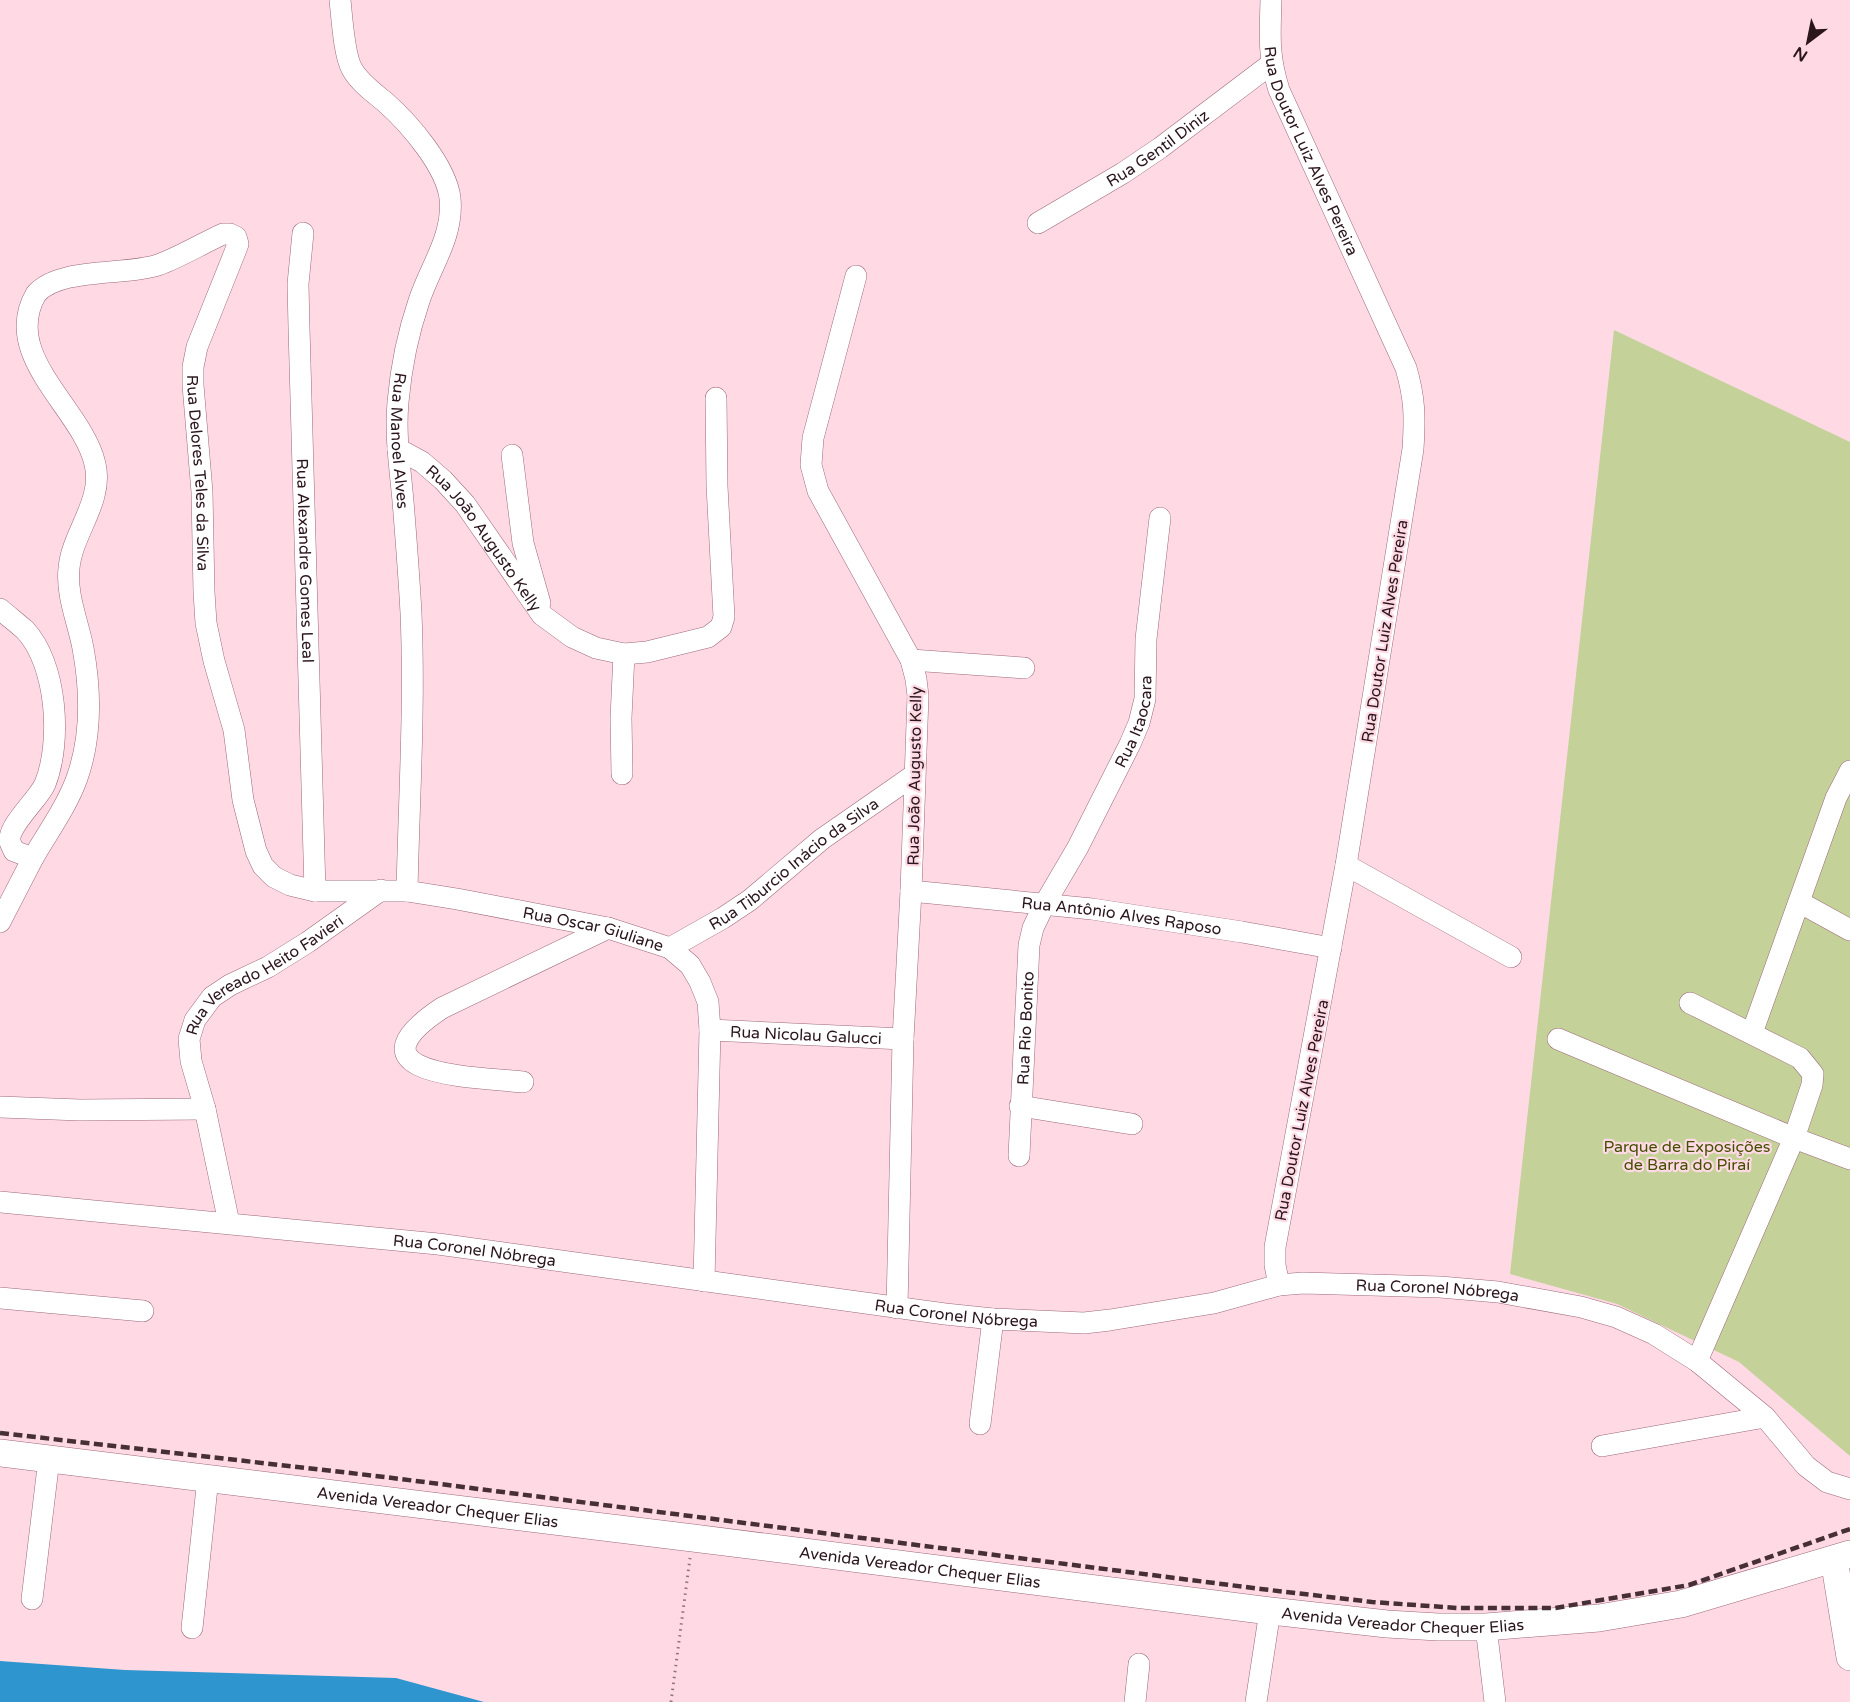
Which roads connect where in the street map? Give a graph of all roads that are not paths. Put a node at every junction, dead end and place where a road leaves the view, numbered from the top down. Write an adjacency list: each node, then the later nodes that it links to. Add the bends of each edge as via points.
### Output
1 (340, 0): 8 (street, Rua Manoel Alves, via 351,69 393,109 433,157 450,198 449,226 420,299 408,342 397,405)
2 (1271, 0): 3 (street, Rua Doutor Luiz Alves Pereira)
3 (1271, 64): 4 (street, Rua Gentil Diniz, via 1150,154); 20 (street, Rua Doutor Luiz Alves Pereira, via 1414,394 1413,449)
4 (1038, 223)
5 (303, 233): 22 (street, Rua Alexandre Gomes Leal, via 298,284)
6 (856, 276): 14 (street, Rua João Augusto Kelly, via 813,438 811,465 818,491)
7 (716, 398): 13 (street, Rua João Augusto Kelly, via 724,592 721,627 708,638 676,647)
8 (398, 449): 12 (street, Rua João Augusto Kelly, via 422,462 465,504); 23 (street, Rua Manoel Alves, via 412,635)
9 (512, 455): 12 (street, via 523,543)
10 (1160, 518): 26 (street, Rua Itaocara, via 1146,639 1145,699 1139,723 1078,847)
11 (0, 609): 19 (street, via 31,639 41,656 52,693 52,760 44,785 12,831 10,842 14,851)
12 (542, 615): 13 (street, Rua João Augusto Kelly, via 572,637)
13 (624, 654): 17 (street)
14 (911, 660): 15 (street); 18 (street, Rua João Augusto Kelly, via 918,696)
15 (1024, 668)
16 (1850, 771): 25 (street, via 1836,798)
17 (622, 774)
18 (914, 775): 24 (street, Rua João Augusto Kelly); 30 (street, Rua Tiburcio Inácio da Silva, via 822,839 750,900)
19 (33, 858): 22 (street, Rua Delores Teles da Silva, via 77,779 90,717 83,647 68,579 70,558 95,489 96,466 74,422 29,363 22,343 21,322 38,292 51,284 73,276 156,266 230,234 238,244 197,347 193,367 207,623 234,730 243,801 256,851 274,877); 27 (street)
20 (1346, 865): 31 (street, Rua Doutor Luiz Alves Pereira); 32 (street)
21 (381, 890): 22 (street, Rua Oscar Giuliane); 23 (street, Rua Oscar Giuliane); 41 (street, Rua Vereado Heito Favieri, via 308,942 212,997 195,1020 189,1039 191,1061)
22 (315, 891)
23 (407, 891): 28 (street, Rua Oscar Giuliane)
24 (911, 891): 26 (street, Rua Antônio Alves Raposo); 36 (street, Rua João Augusto Kelly)
25 (1799, 903): 29 (street); 35 (street)
26 (1044, 905): 31 (street, Rua Antônio Alves Raposo); 39 (street, Rua Rio Bonito, via 1029,945)
27 (0, 922)
28 (608, 928): 30 (street, Rua Oscar Giuliane); 38 (street, via 442,1008 421,1021 406,1041 406,1053 413,1063 425,1069)
29 (1850, 930)
30 (670, 948): 34 (street, Rua Oscar Giuliane, via 690,965 700,982 708,1002)
31 (1331, 948): 49 (street, Rua Doutor Luiz Alves Pereira, via 1275,1247)
32 (1511, 957)
33 (1690, 1004): 35 (street)
34 (711, 1030): 36 (street, Rua Nicolau Galucci); 48 (street, Rua Oscar Giuliane)
35 (1752, 1033): 43 (street, via 1800,1058 1813,1074)
36 (903, 1039): 51 (street, Rua João Augusto Kelly)
37 (1558, 1039): 43 (street)
38 (523, 1082)
39 (1020, 1106): 42 (street); 44 (street, Rua Rio Bonito)
40 (0, 1107): 41 (street)
41 (206, 1109): 47 (street, Rua Vereado Heito Favieri)
42 (1132, 1124)
43 (1794, 1138): 45 (street); 54 (street)
44 (1019, 1156)
45 (1850, 1159)
46 (0, 1202): 47 (street, Rua Coronel Nóbrega)
47 (229, 1223): 48 (street, Rua Coronel Nóbrega, via 438,1244)
48 (704, 1281): 51 (street, Rua Coronel Nóbrega)
49 (1279, 1285): 53 (street, Rua Coronel Nóbrega, via 1214,1303 1110,1320 1084,1323); 54 (street, Rua Coronel Nóbrega, via 1440,1287 1571,1305 1617,1317)
50 (0, 1298): 52 (street)
51 (897, 1308): 53 (street, Rua Coronel Nóbrega)
52 (143, 1311)
53 (993, 1319): 56 (street)
54 (1697, 1361): 55 (street, Rua Coronel Nóbrega)
55 (1765, 1417): 57 (street); 61 (street, Rua Coronel Nóbrega, via 1806,1466 1827,1482)
56 (980, 1424)
57 (1602, 1446)
58 (0, 1453): 59 (main road, Avenida Vereador Chequer Elias)
59 (49, 1459): 60 (main road, Avenida Vereador Chequer Elias); 63 (street)
60 (208, 1478): 64 (main road, Avenida Vereador Chequer Elias); 66 (street)
61 (1850, 1489)
62 (1842, 1556): 65 (main road, Avenida Vereador Chequer Elias, via 1681,1604 1599,1618); 67 (main road)
63 (32, 1599)
64 (1270, 1611): 65 (main road, Avenida Vereador Chequer Elias, via 1387,1624); 70 (street)
65 (1486, 1627): 71 (street)
66 (192, 1628)
67 (1850, 1657)
68 (1139, 1664): 69 (street)
69 (1135, 1702)
70 (1256, 1702)
71 (1495, 1702)

